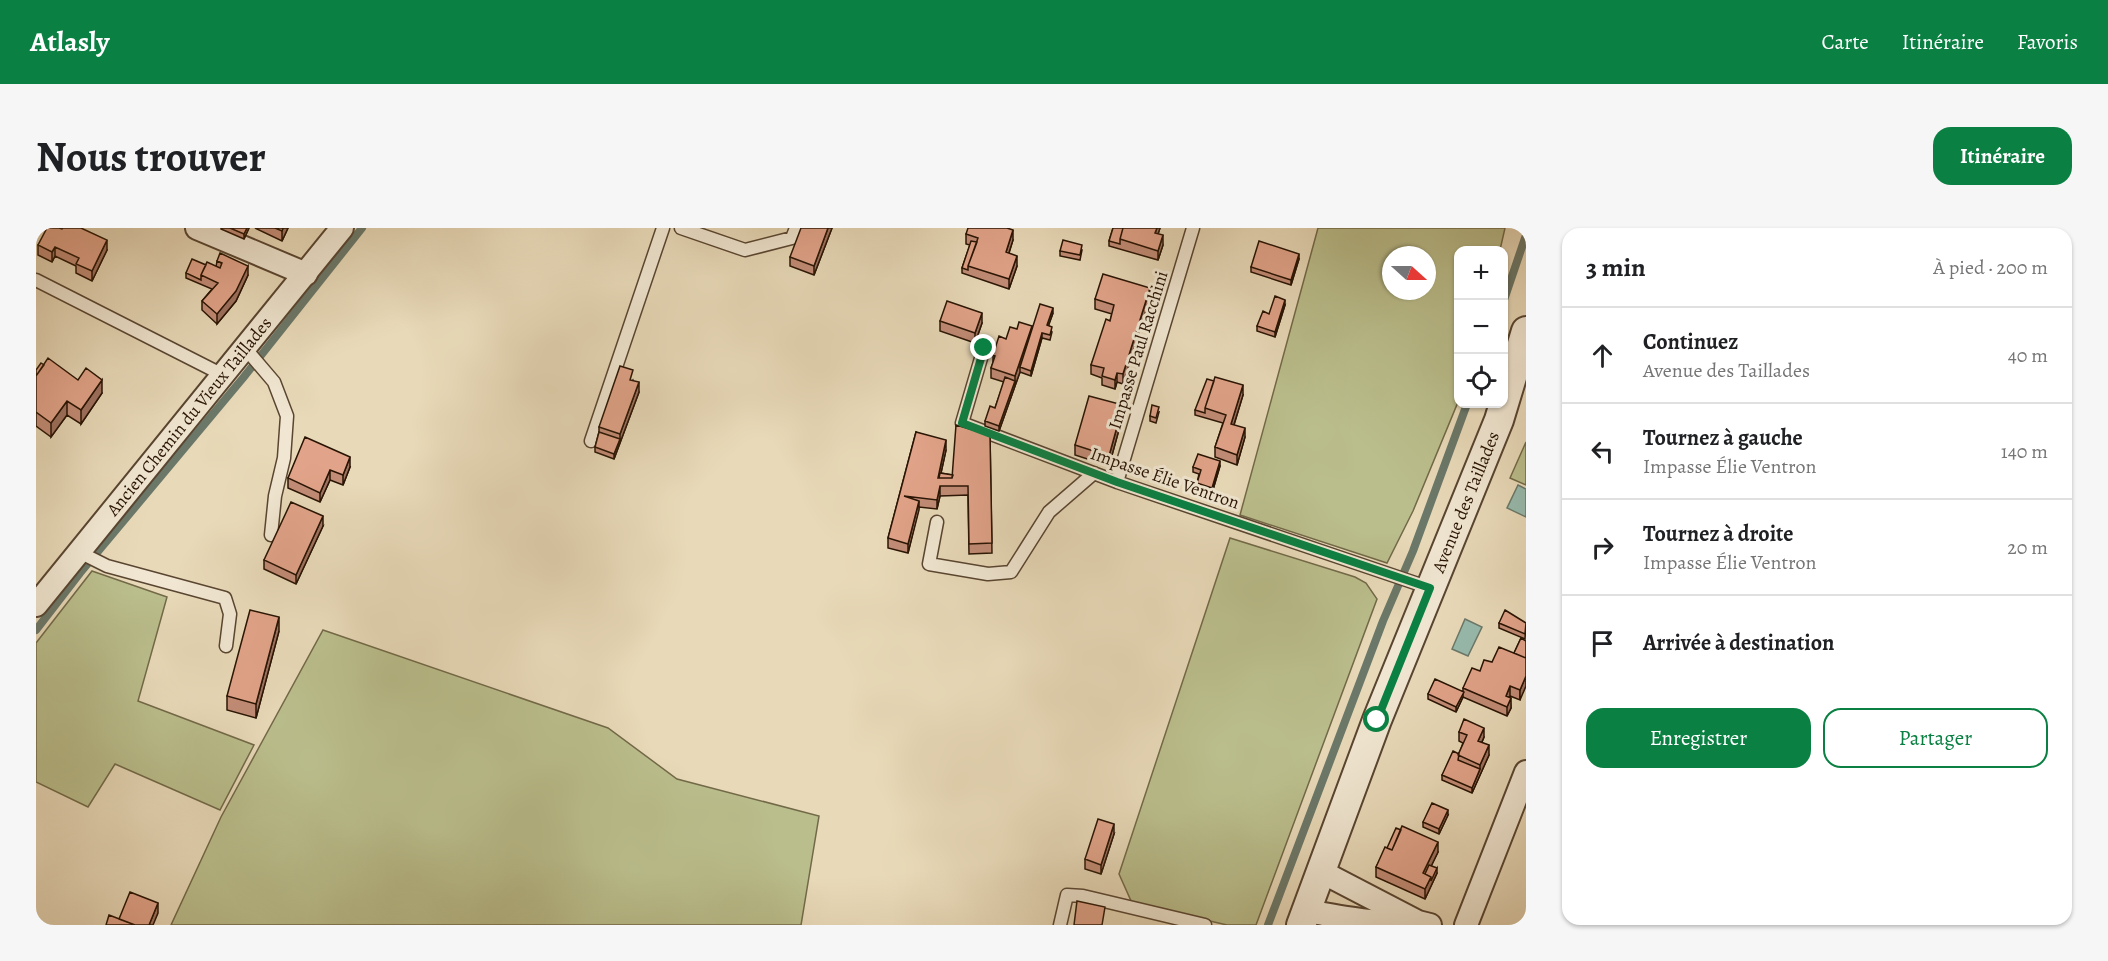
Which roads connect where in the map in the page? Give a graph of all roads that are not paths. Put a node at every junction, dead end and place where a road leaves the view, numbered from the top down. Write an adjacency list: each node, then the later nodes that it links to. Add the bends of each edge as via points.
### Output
1 (197, 228): 7 (street)
2 (342, 228): 7 (street, Ancien Chemin du Vieux Taillades)
3 (663, 228): 13 (lane)
4 (681, 228): 5 (lane, via 745,250 792,238)
5 (796, 228)
6 (1193, 228): 15 (lane, Impasse Paul Racchini)
7 (306, 274): 10 (street, Ancien Chemin du Vieux Taillades)
8 (36, 280): 12 (lane)
9 (1526, 331): 19 (street, Avenue des Taillades, via 1499,420)
10 (244, 348): 12 (street, Ancien Chemin du Vieux Taillades); 17 (lane, via 274,382 287,416)
11 (984, 348): 14 (lane, Impasse Élie Ventron, via 962,423)
12 (223, 375): 18 (street, Ancien Chemin du Vieux Taillades)
13 (591, 441)
14 (1094, 473): 15 (lane, Impasse Élie Ventron); 16 (lane, via 1048,512 1011,572 988,574 929,564)
15 (1117, 482): 19 (lane, Impasse Élie Ventron)
16 (937, 522)
17 (272, 535)
18 (79, 552): 20 (street, Ancien Chemin du Vieux Taillades); 21 (lane, via 108,566 225,598 230,614)
19 (1430, 588): 23 (street, Avenue des Taillades)
20 (36, 605)
21 (226, 646)
22 (1526, 772): 28 (street)
23 (1320, 871): 24 (street, Avenue des Taillades); 25 (street)
24 (1303, 918): 25 (street)
25 (1424, 923)
26 (1060, 925): 27 (lane, via 1067,895)
27 (1205, 925)
28 (1466, 925)

